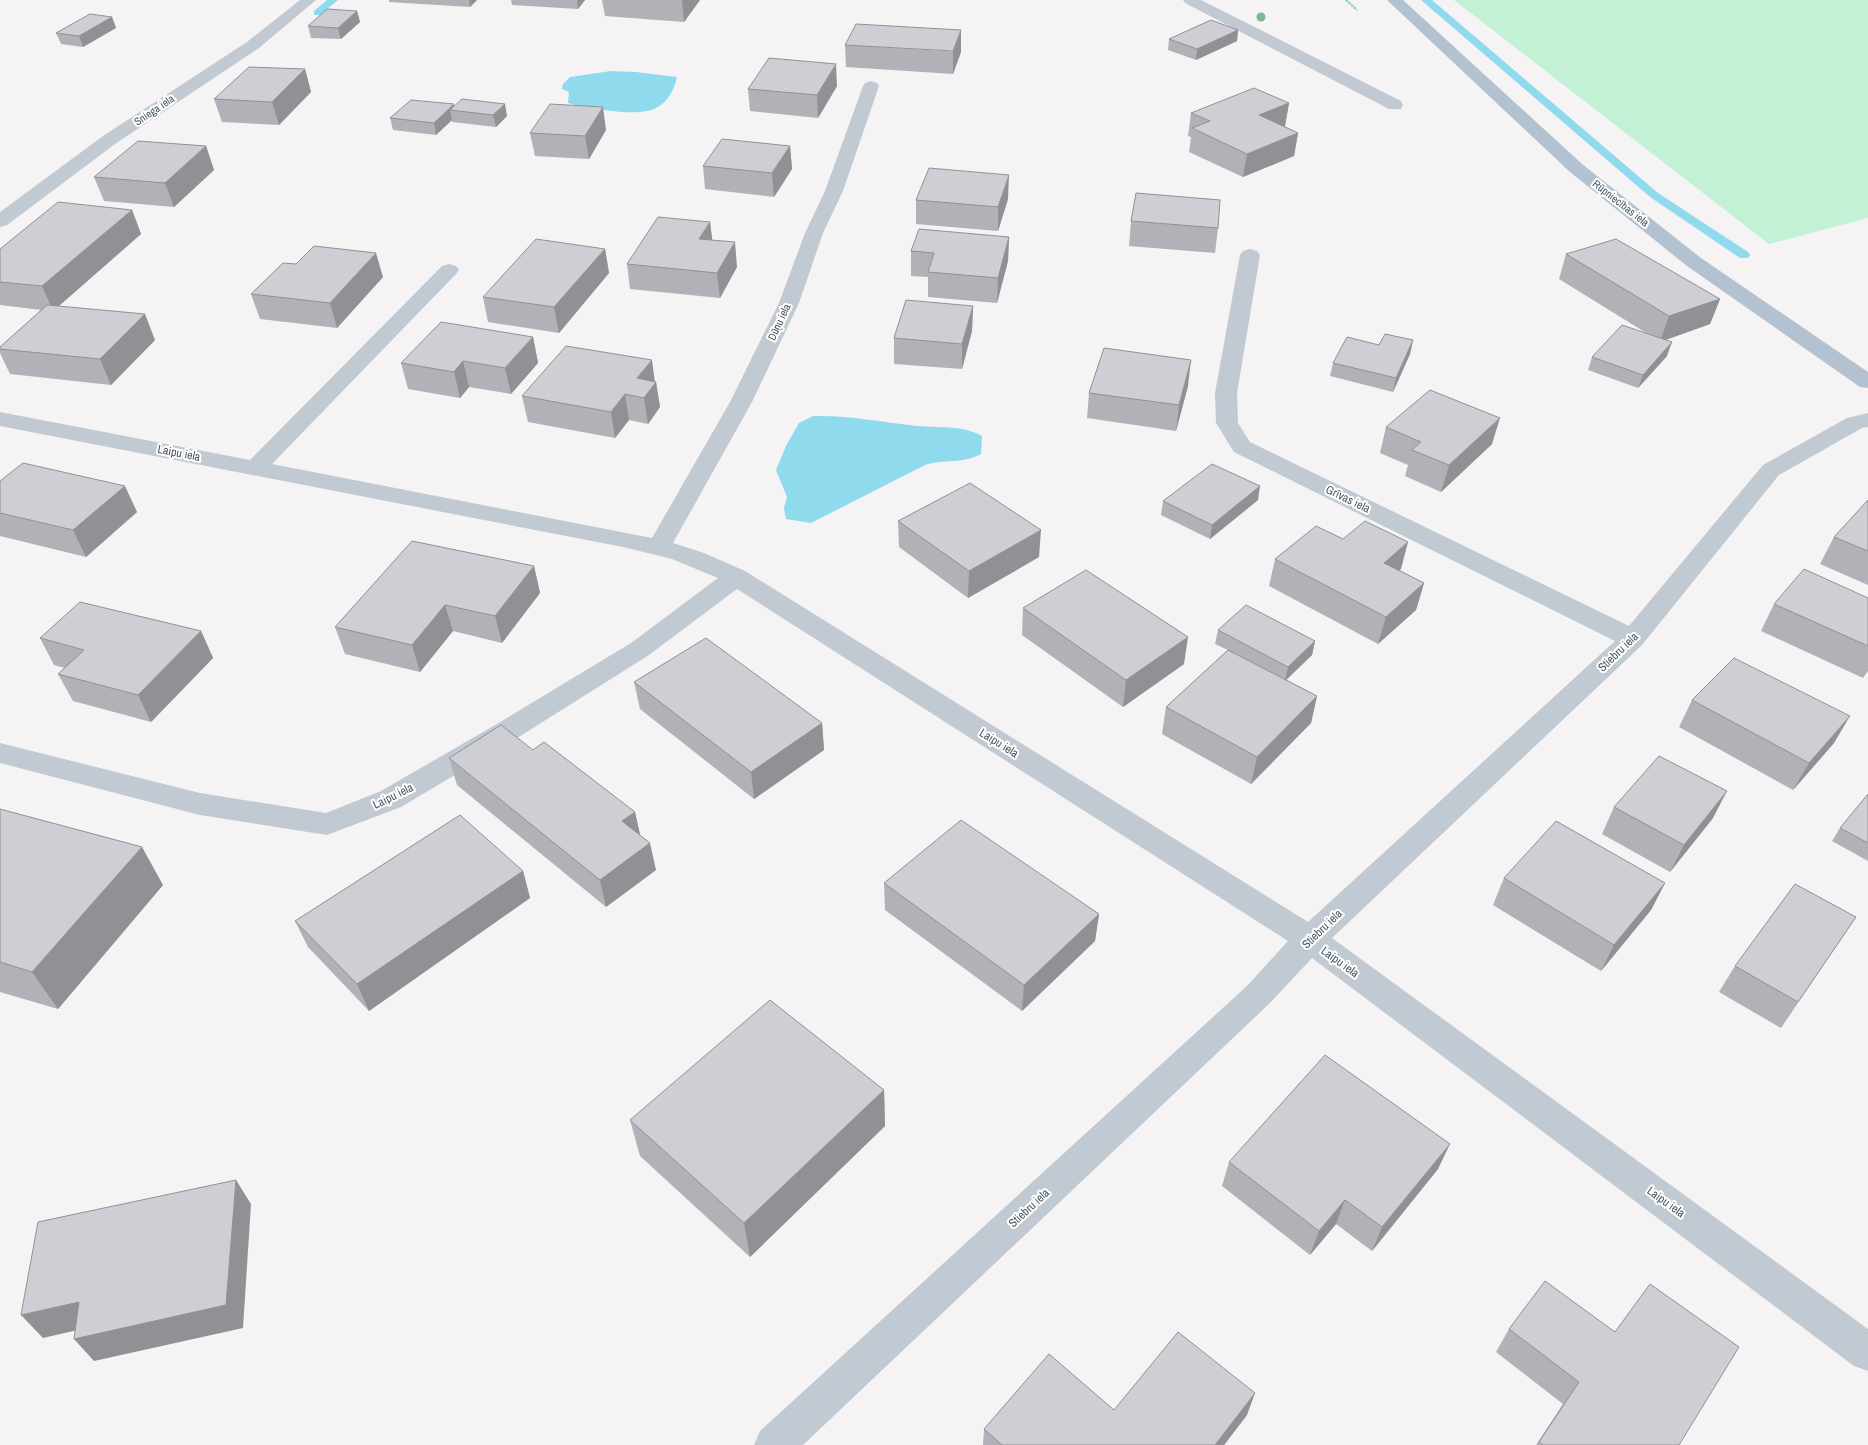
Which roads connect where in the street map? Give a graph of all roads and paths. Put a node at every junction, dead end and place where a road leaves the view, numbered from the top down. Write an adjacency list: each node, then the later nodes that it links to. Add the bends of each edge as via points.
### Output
1 (308, 0): 6 (street, Sniega iela, via 254,44 109,140)
2 (1190, 0): 5 (street)
3 (1394, 0): 9 (main road, Rūpniecības iela, via 1576,168 1694,262)
4 (871, 86): 13 (street, Dūņu iela, via 834,191 814,233 789,302 741,402)
5 (1395, 104)
6 (0, 221)
7 (1250, 255): 15 (street, Grīvas iela, via 1226,393 1227,423 1242,447)
8 (450, 270): 12 (street)
9 (1868, 382)
10 (0, 419): 12 (street, Laipu iela)
11 (1868, 420): 15 (street, Stiebru iela, via 1855,423 1770,470)
12 (256, 467): 13 (street, Laipu iela)
13 (659, 546): 14 (street, Laipu iela, via 709,563)
14 (736, 577): 16 (street, Laipu iela, via 640,649 512,728 391,800 327,824 200,804); 17 (street, Laipu iela)
15 (1633, 639): 17 (street, Stiebru iela)
16 (0, 753)
17 (1310, 939): 18 (street, Laipu iela); 19 (street, Stiebru iela, via 1259,994)
18 (1868, 1352)
19 (774, 1445)

